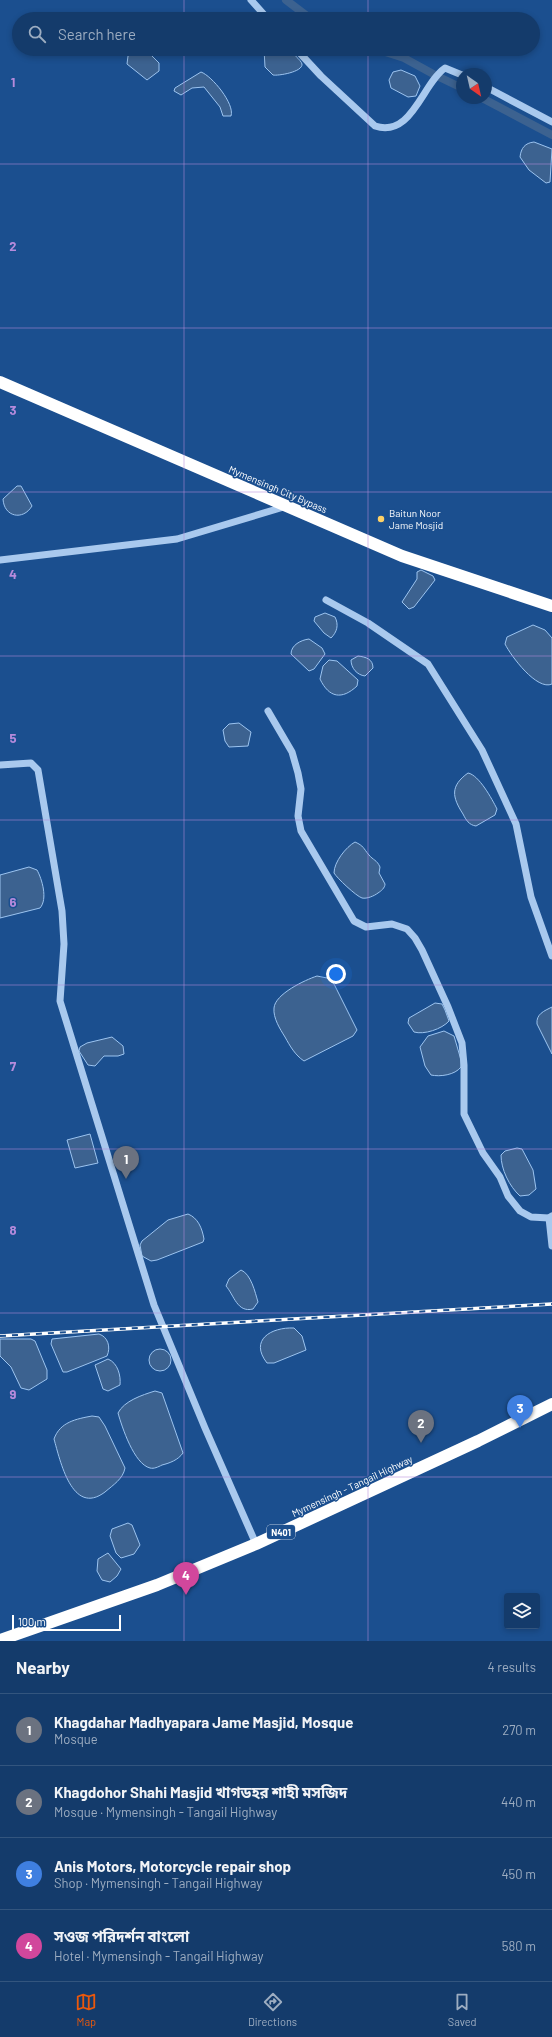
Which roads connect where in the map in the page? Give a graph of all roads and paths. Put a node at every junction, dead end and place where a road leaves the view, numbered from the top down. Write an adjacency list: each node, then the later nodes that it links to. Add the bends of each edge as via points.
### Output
1 (250, 0): 2 (street)
2 (261, 12)
3 (303, 56): 4 (street, via 375,126 384,129 394,126 409,115 435,77 445,68)
4 (456, 73)
5 (492, 90): 6 (street)
6 (552, 122)
7 (0, 382): 8 (highway, Mymensingh City Bypass)
8 (287, 506): 9 (street, via 177,539); 11 (highway, Mymensingh City Bypass, via 402,556)
9 (0, 560)
10 (326, 600): 14 (street, via 368,623 428,664 432,670 482,750 516,824 531,896)
11 (552, 606)
12 (268, 711): 15 (street, via 292,752 301,789 298,816 305,838 354,921 366,927 392,924 407,929 422,950 462,1043 464,1114 483,1153 520,1211 531,1217)
13 (0, 765): 18 (street, via 31,763 38,770 62,911 64,944 60,1001 154,1305)
14 (552, 956)
15 (550, 1217): 16 (street)
16 (552, 1246)
17 (552, 1404): 18 (highway, Mymensingh - Tangail Highway / N401)
18 (256, 1544): 19 (highway, Mymensingh - Tangail Highway / N401, via 157,1585)
19 (0, 1640)

